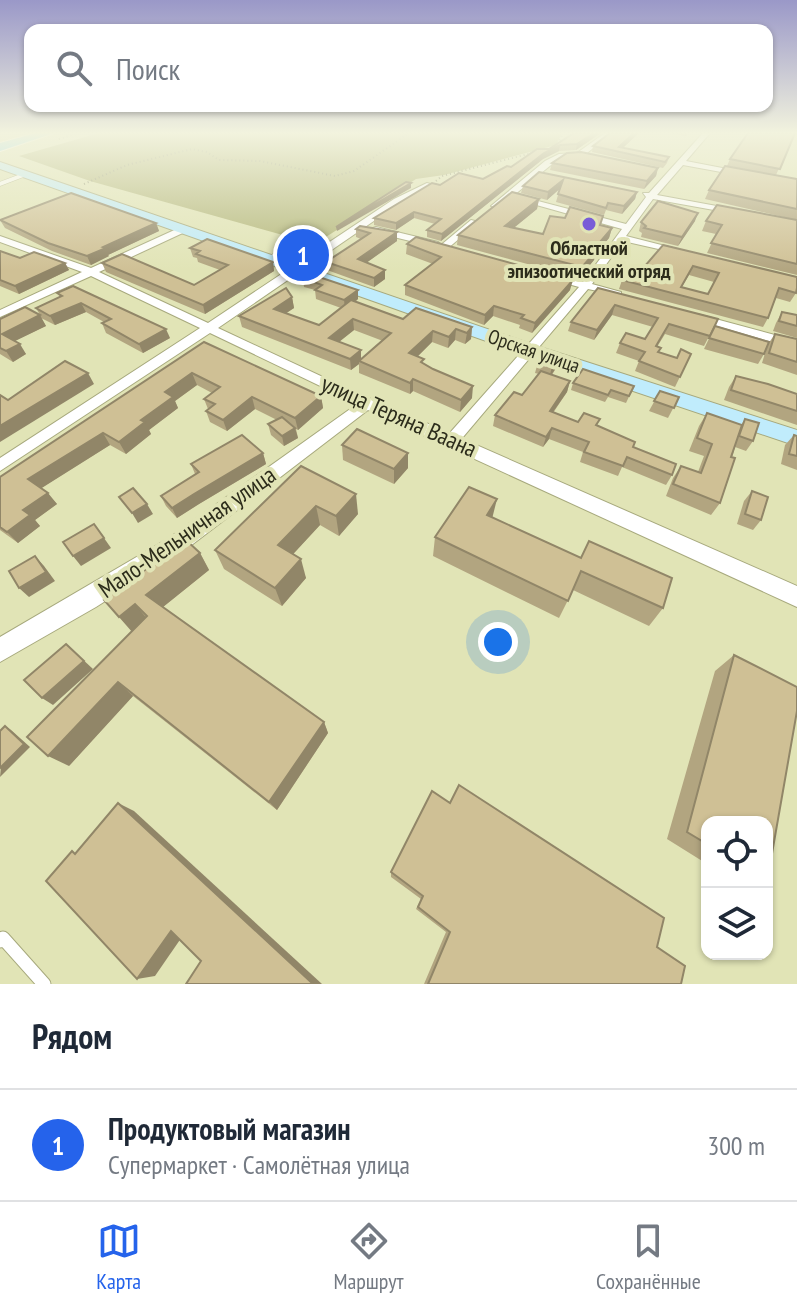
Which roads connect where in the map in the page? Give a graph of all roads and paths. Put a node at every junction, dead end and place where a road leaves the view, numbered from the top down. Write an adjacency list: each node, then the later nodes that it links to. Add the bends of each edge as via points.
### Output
1 (38, 179): 7 (main road, Орская улица)
2 (97, 179): 7 (path)
3 (438, 179): 6 (path)
4 (529, 179): 8 (street)
5 (665, 179): 10 (street)
6 (430, 185): 12 (street)
7 (69, 192): 14 (main road, Орская улица)
8 (509, 195): 13 (street); 18 (street)
9 (638, 195): 10 (street)
10 (651, 196): 11 (street); 13 (street)
11 (740, 213)
12 (359, 228): 18 (street); 22 (street)
13 (628, 228): 15 (street)
14 (184, 229): 21 (main road, Орская улица); 23 (street)
15 (621, 238): 20 (street); 25 (street)
16 (0, 239): 23 (street, улица Теряна Ваана)
17 (294, 243): 21 (lane)
18 (444, 247): 19 (street)
19 (458, 250)
20 (694, 256)
21 (270, 259): 22 (main road, Орская улица)
22 (299, 269): 29 (street); 31 (main road, Орская улица)
23 (91, 272): 27 (street); 29 (street, улица Теряна Ваана)
24 (543, 274): 25 (street)
25 (586, 285): 26 (street); 31 (street)
26 (631, 298)
27 (0, 314)
28 (692, 315): 30 (street)
29 (206, 329): 32 (street, улица Теряна Ваана); 35 (street)
30 (797, 345)
31 (530, 350): 33 (main road, Орская улица); 34 (street)
32 (367, 403): 34 (street, улица Теряна Ваана); 37 (street, Мало-Мельничная улица, via 177,544)
33 (797, 438)
34 (453, 439): 36 (street, улица Теряна Ваана)
35 (0, 465)
36 (797, 597)
37 (0, 650)
38 (0, 941): 39 (lane, via 3,938)
39 (44, 984)

